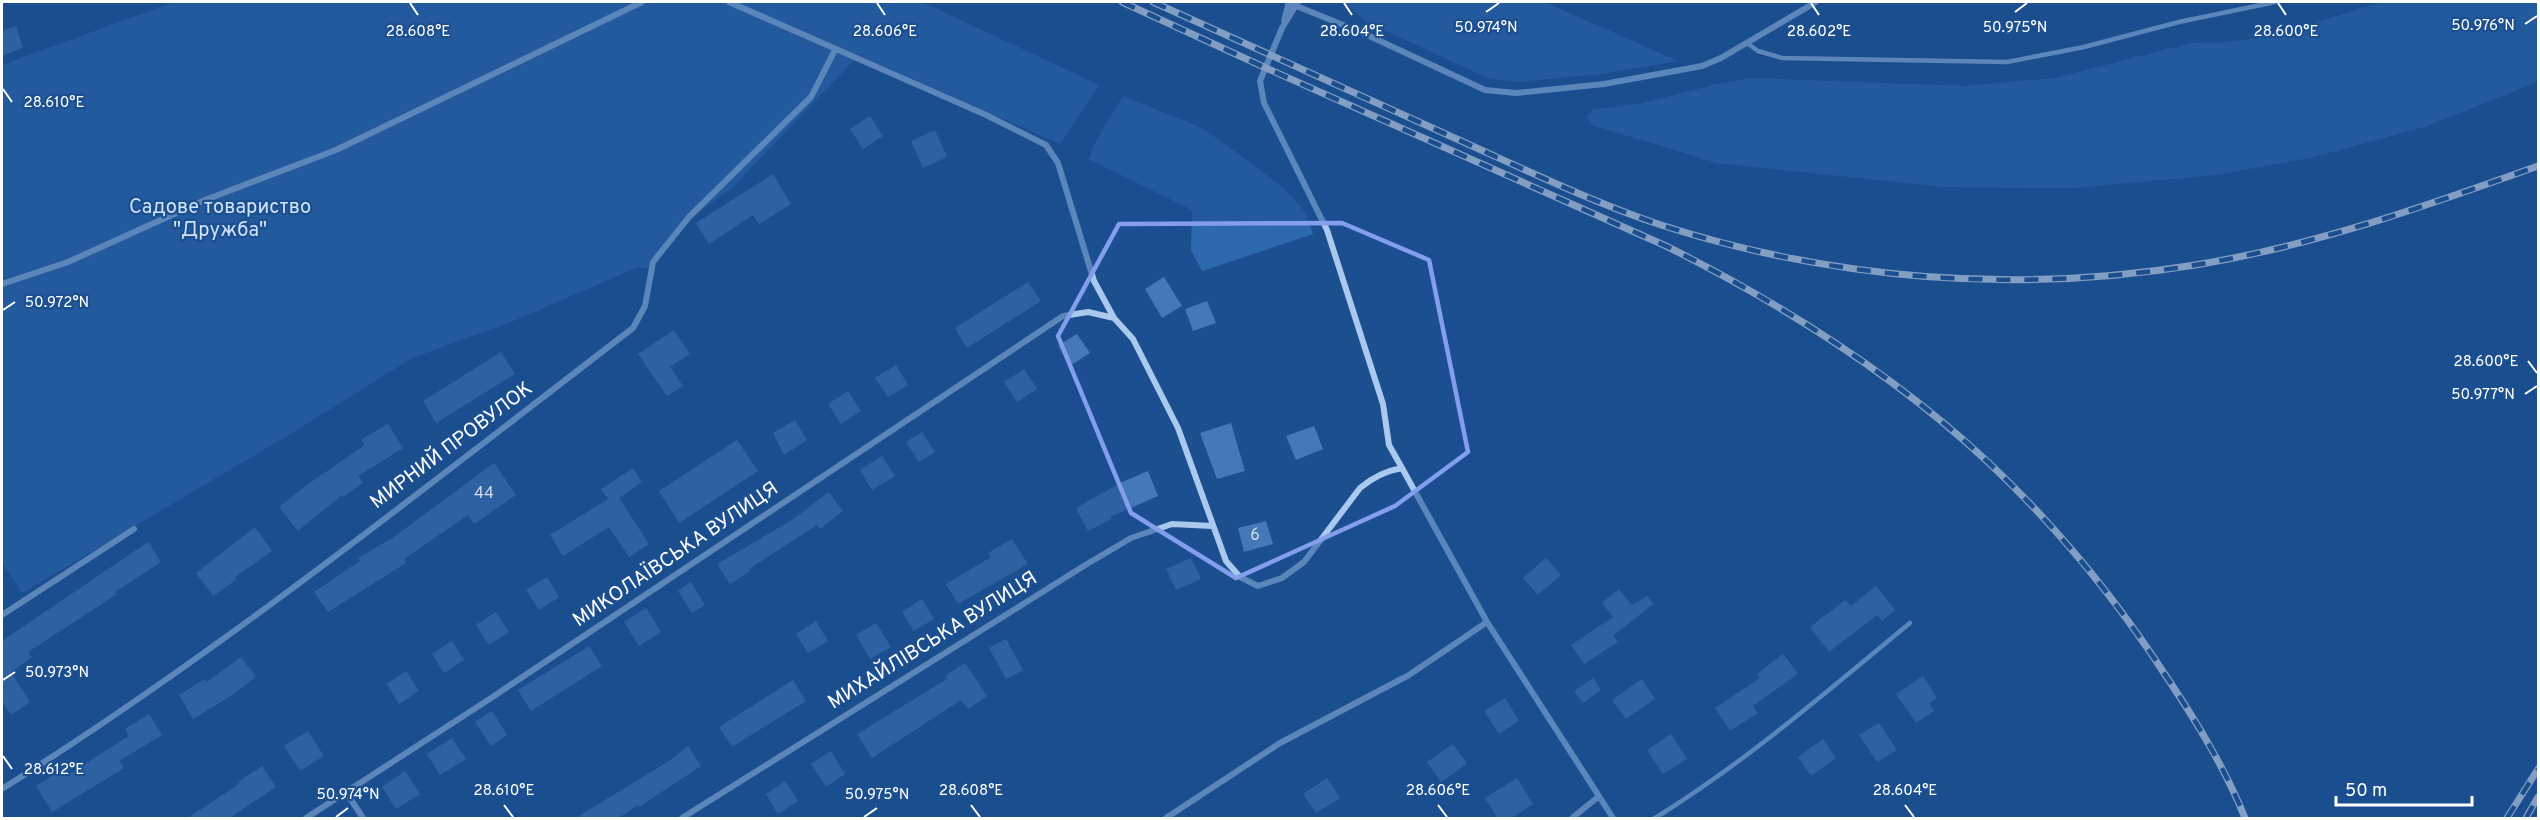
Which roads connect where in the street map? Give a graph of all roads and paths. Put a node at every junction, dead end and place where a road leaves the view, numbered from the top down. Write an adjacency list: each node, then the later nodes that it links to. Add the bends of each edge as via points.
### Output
1 (642, 2): 10 (street, via 336,150 206,200 68,262)
2 (729, 2): 9 (street)
3 (1289, 2): 6 (street); 7 (street)
4 (1816, 2): 8 (street)
5 (2275, 2): 8 (lane, via 2007,62 1782,58 1758,51)
6 (1298, 4): 7 (street); 8 (street, via 1485,90 1516,93 1604,84 1691,68 1721,58)
7 (1282, 28): 12 (street, via 1260,81 1264,103 1327,230 1383,404 1389,445)
8 (1747, 43)
9 (835, 50): 11 (street, via 1046,144 1058,163 1094,281); 18 (street, МИРНИЙ ПРОВУЛОК, via 811,97 689,218 654,262 645,306 633,328 367,532 88,735)
10 (2, 284)
11 (1114, 318): 13 (street, via 1133,339 1178,428); 19 (street, МИКОЛАЇВСЬКА ВУЛИЦЯ, via 1088,312 1063,316)
12 (1402, 468): 13 (street, via 1388,471 1360,488 1304,562 1282,578 1258,586 1240,577 1226,561); 16 (street)
13 (1212, 526): 23 (street, МИХАЙЛІВСЬКА ВУЛИЦЯ, via 1172,524 1131,538)
14 (134, 529): 15 (street)
15 (2, 615)
16 (1487, 622): 20 (street); 24 (street, via 1408,675 1280,743)
17 (1910, 623): 27 (lane, via 1764,742)
18 (2, 789)
19 (346, 792): 21 (street, МИКОЛАЇВСЬКА ВУЛИЦЯ); 22 (street)
20 (1598, 797): 25 (street); 26 (street)
21 (306, 819)
22 (363, 819)
23 (682, 819)
24 (1166, 819)
25 (1572, 819)
26 (1613, 819)
27 (1655, 819)

